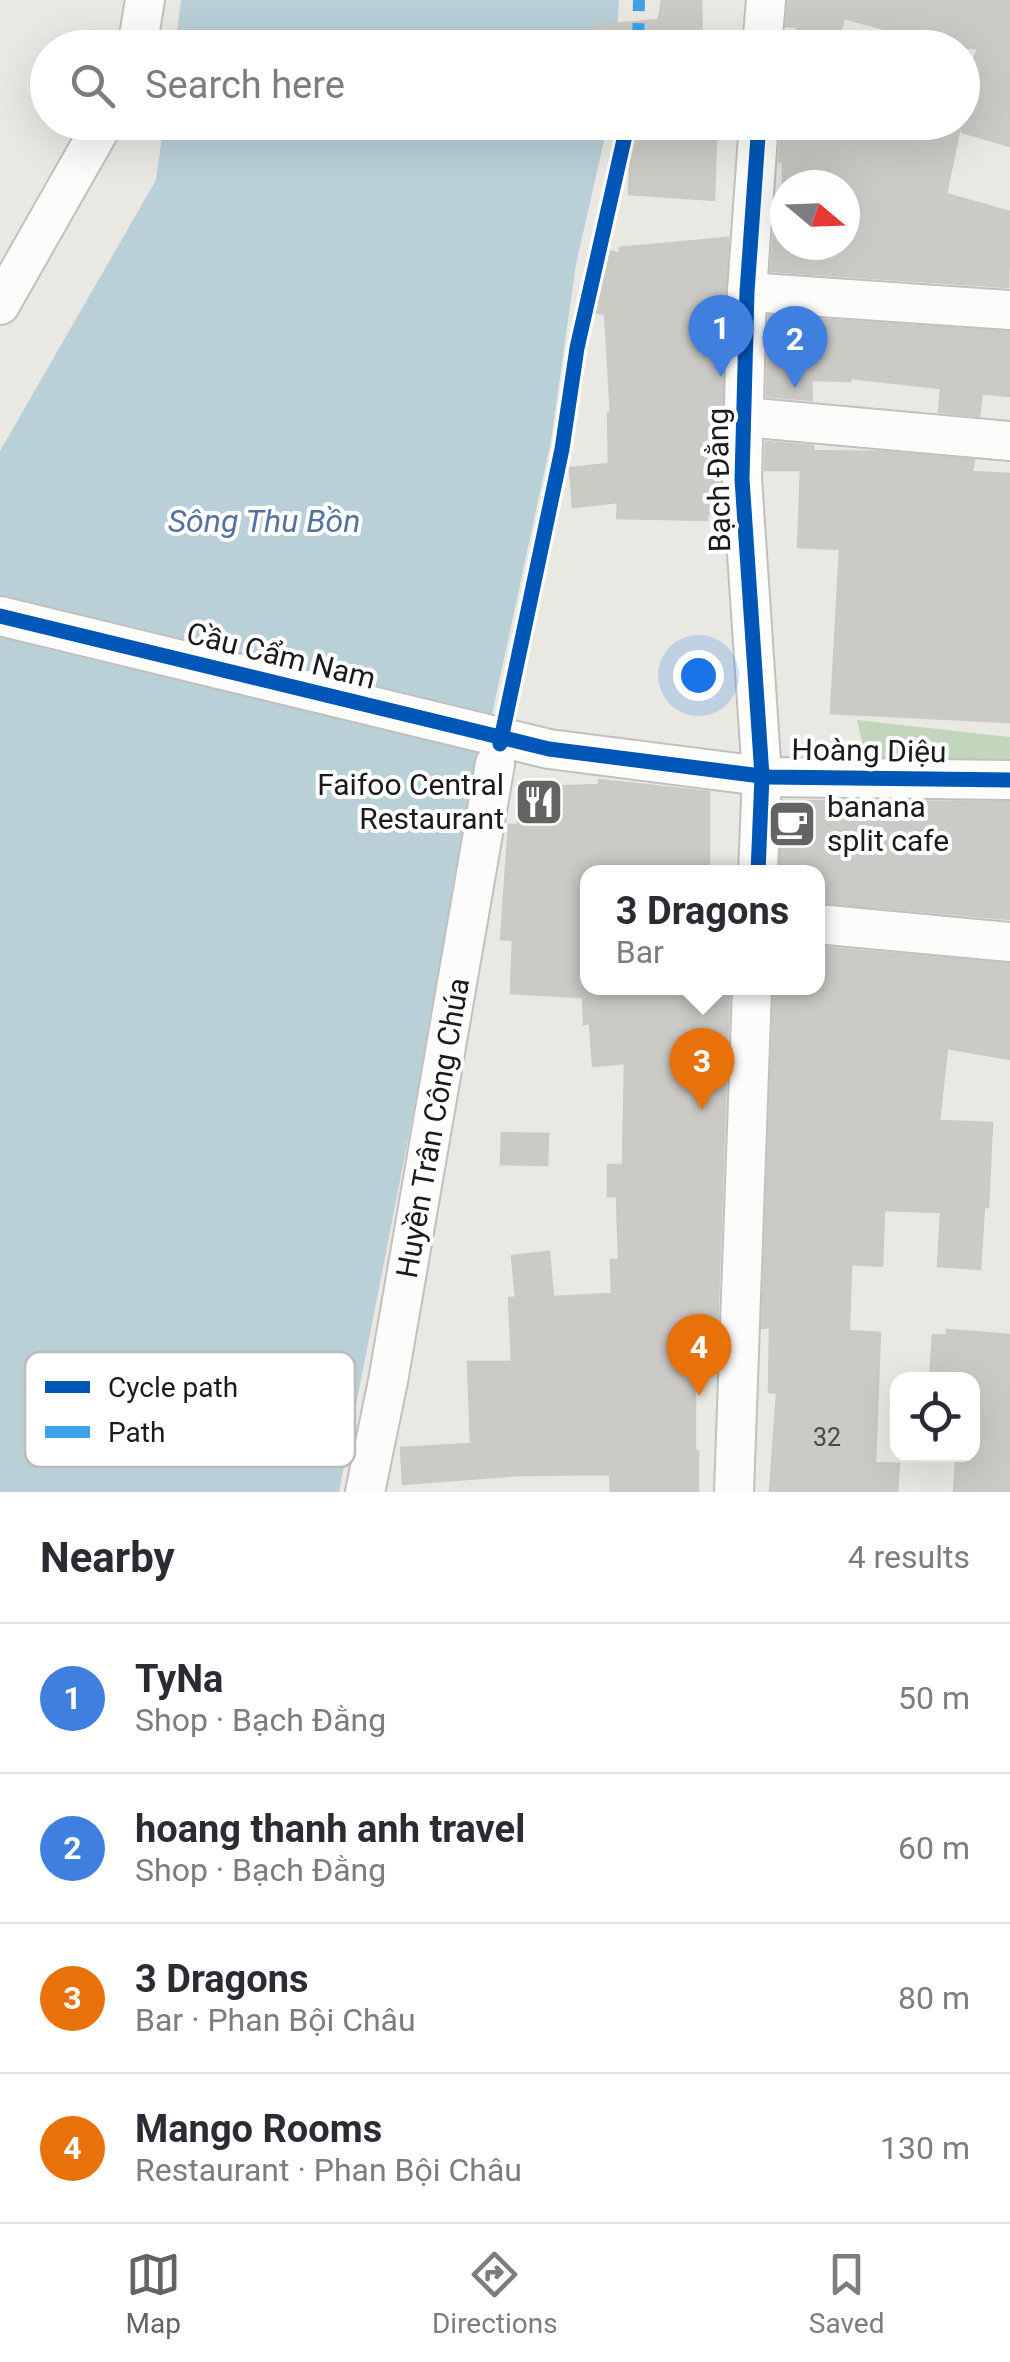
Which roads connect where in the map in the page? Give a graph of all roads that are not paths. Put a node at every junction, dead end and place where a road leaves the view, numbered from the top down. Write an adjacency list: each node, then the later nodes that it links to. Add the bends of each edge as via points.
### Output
1 (144, 0): 3 (street)
2 (766, 0): 4 (street)
3 (140, 30)
4 (764, 30)
5 (94, 140): 8 (street)
6 (758, 140): 7 (street, Bạch Đằng)
7 (746, 292): 9 (street); 10 (street, Bạch Đằng)
8 (0, 306)
9 (1010, 310)
10 (744, 417): 11 (street); 15 (street, Bạch Đằng, via 742,479)
11 (1010, 441)
12 (0, 616): 13 (street, Cầu Cẩm Nam)
13 (550, 749): 15 (street, Hoàng Diệu)
14 (495, 764): 21 (street, Huyền Trân Công Chúa)
15 (762, 776): 16 (street, Hoàng Diệu); 17 (street, Bạch Đằng)
16 (1010, 780)
17 (758, 865)
18 (825, 925): 19 (street)
19 (1010, 942)
20 (752, 995): 22 (street)
21 (365, 1492)
22 (734, 1492)

